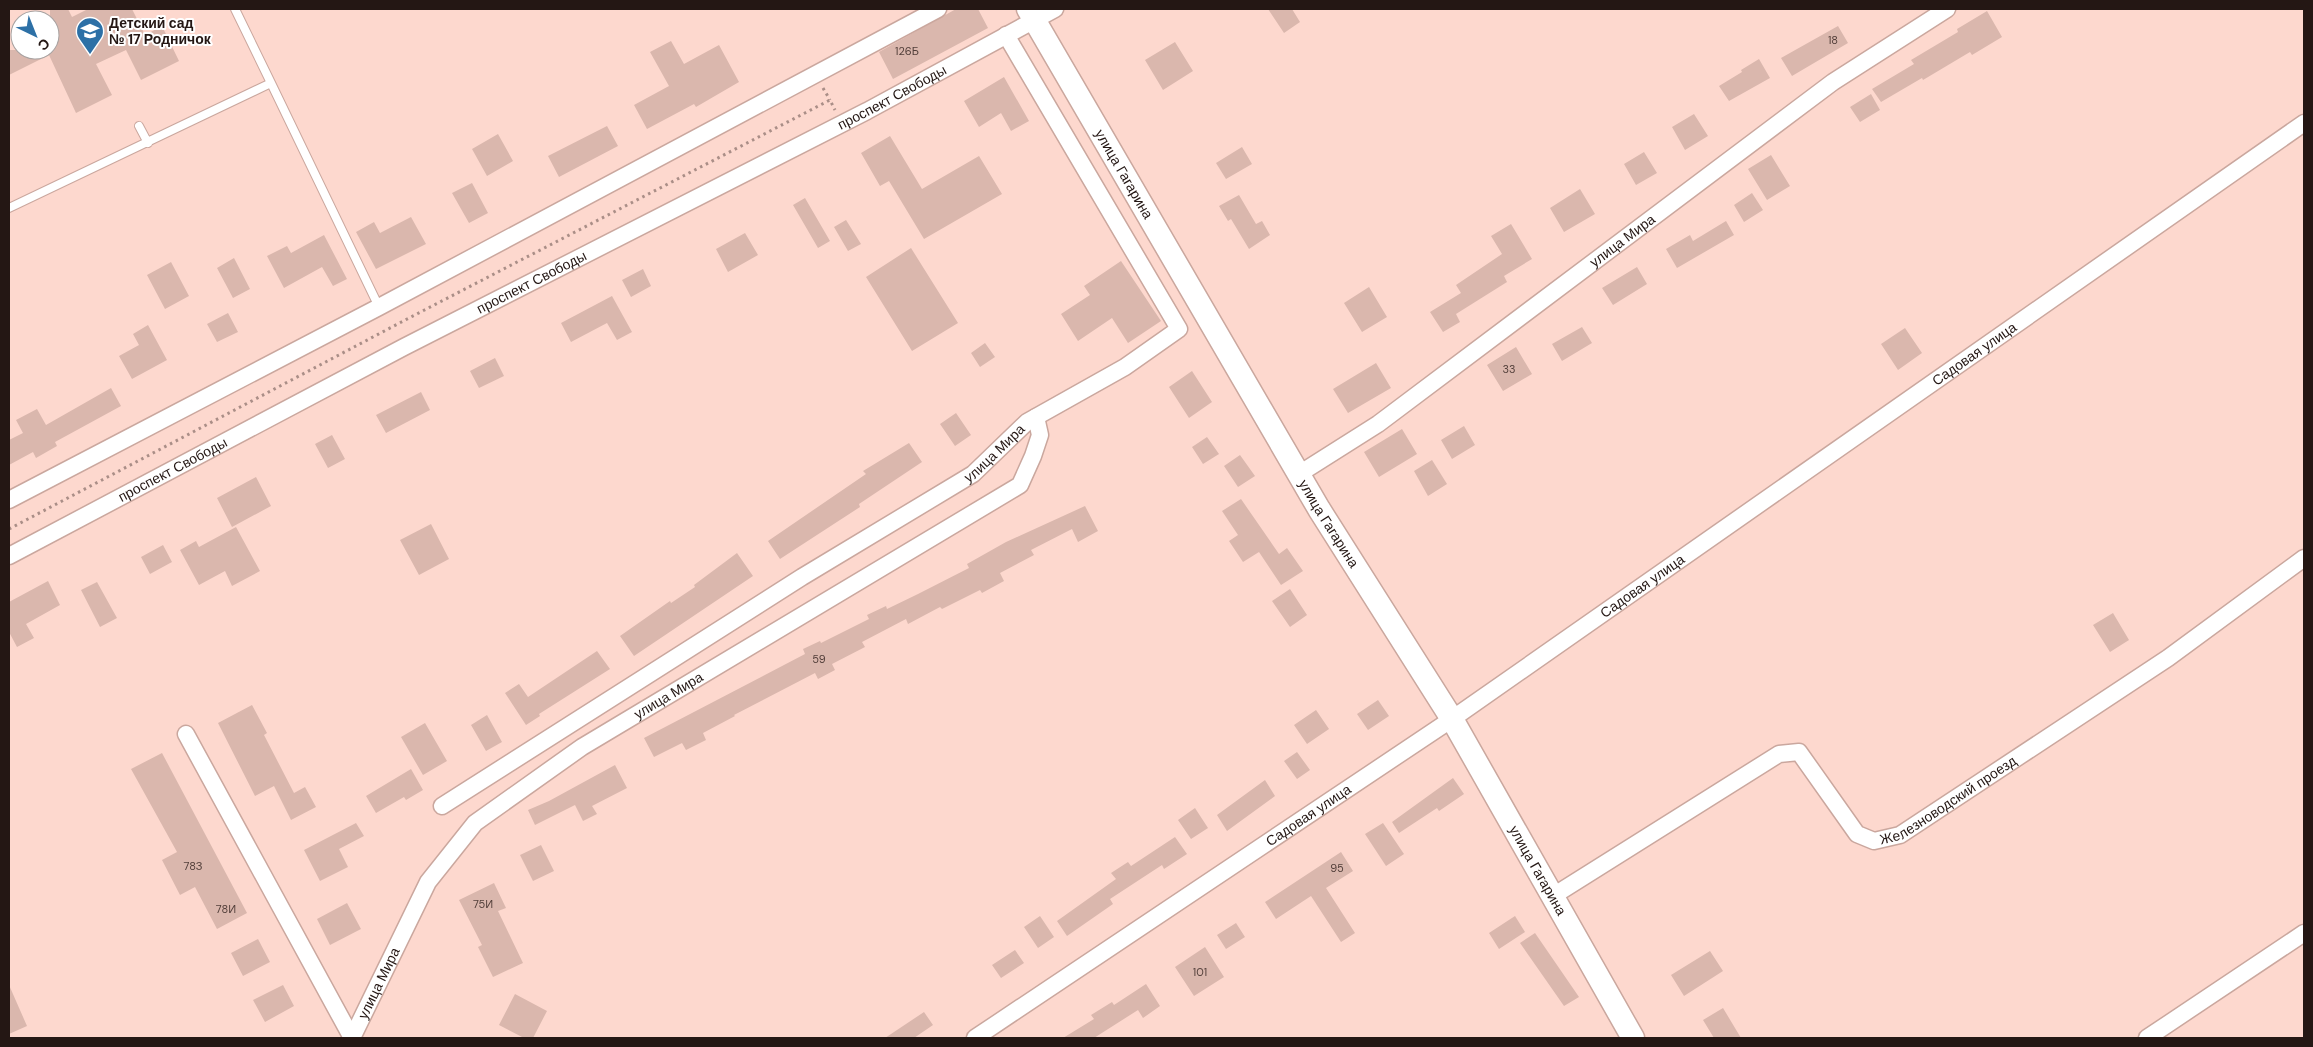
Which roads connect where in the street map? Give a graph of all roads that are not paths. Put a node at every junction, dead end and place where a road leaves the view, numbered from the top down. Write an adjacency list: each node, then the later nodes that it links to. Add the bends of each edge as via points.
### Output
1 (235, 9): 7 (lane)
2 (938, 9): 12 (street)
3 (1055, 9): 5 (street, проспект Свободы)
4 (1947, 9): 14 (street, улица Мира, via 1833,82 1378,424)
5 (1031, 14): 6 (street, проспект Свободы); 14 (main road, улица Гагарина)
6 (1006, 35): 13 (street, улица Мира, via 1179,329 1124,367); 16 (street, проспект Свободы, via 842,124 404,347)
7 (271, 83): 10 (lane); 12 (lane)
8 (2304, 123): 18 (street, Садовая улица)
9 (139, 126): 10 (lane)
10 (148, 143): 11 (lane)
11 (9, 208)
12 (379, 307): 15 (street)
13 (1036, 417): 20 (street, улица Мира, via 973,474 802,577); 23 (street, улица Мира, via 1040,435 1020,485 582,747 475,823 428,882)
14 (1299, 474): 18 (main road, улица Гагарина)
15 (9, 500)
16 (9, 556)
17 (2304, 558): 21 (street, Железноводский проезд, via 2168,658 1900,835 1874,841 1857,834 1800,752 1779,754)
18 (1452, 719): 21 (main road, улица Гагарина); 24 (street, Садовая улица)
19 (186, 734): 23 (street, улица Мира)
20 (442, 806)
21 (1554, 896): 25 (main road, улица Гагарина)
22 (2304, 933): 26 (street)
23 (352, 1038)
24 (975, 1038)
25 (1633, 1038)
26 (2147, 1038)

